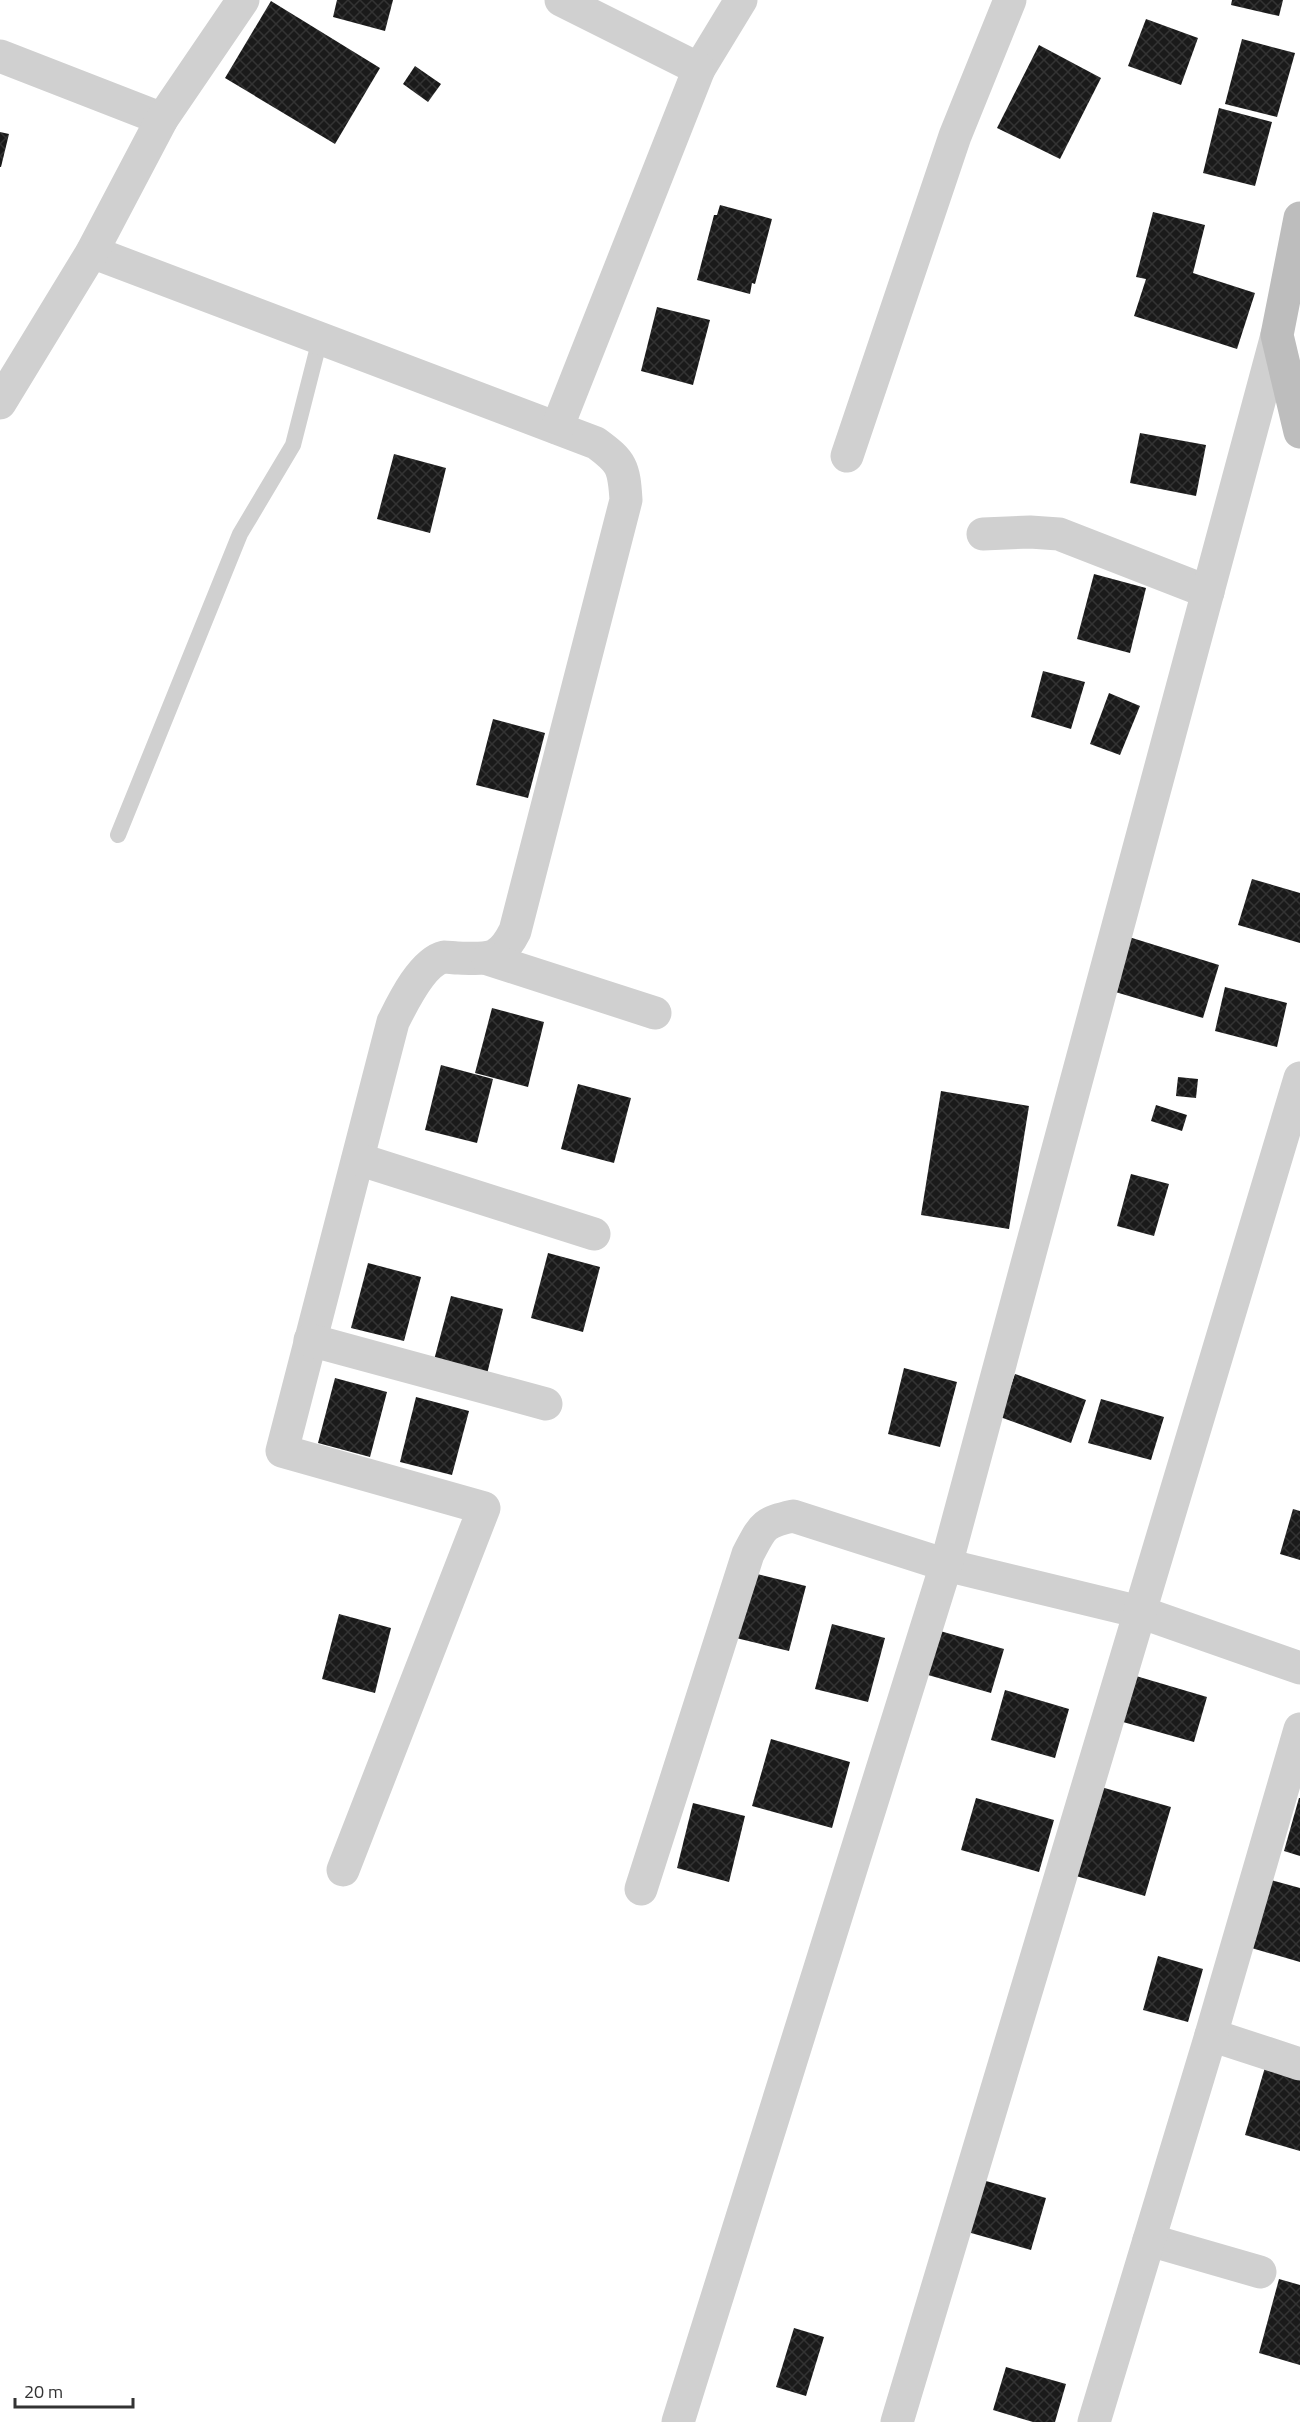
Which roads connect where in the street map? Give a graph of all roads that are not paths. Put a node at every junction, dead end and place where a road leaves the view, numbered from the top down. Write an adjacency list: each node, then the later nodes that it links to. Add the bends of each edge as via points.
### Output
1 (243, 0): 7 (street)
2 (561, 0): 6 (street)
3 (741, 0): 6 (street)
4 (1010, 0): 15 (street, via 955,136)
5 (0, 56): 7 (street)
6 (699, 69): 13 (street)
7 (162, 119): 9 (street)
8 (1300, 218): 10 (main road)
9 (92, 252): 11 (street); 12 (street)
10 (1277, 335): 14 (main road); 17 (street)
11 (320, 339): 13 (street); 18 (lane, via 293,445 240,534)
12 (0, 403)
13 (557, 428): 19 (street, via 596,443 618,459 625,478 626,500 515,931 503,950)
14 (1300, 432)
15 (847, 456)
16 (983, 534): 17 (street, via 1059,534)
17 (1208, 592): 26 (street)
18 (118, 835)
19 (488, 959): 20 (street); 22 (street, via 442,957 408,992 393,1022)
20 (655, 1013)
21 (1300, 1078): 27 (street)
22 (357, 1159): 23 (street); 24 (street)
23 (594, 1234)
24 (310, 1340): 25 (street); 30 (street, via 282,1451 483,1508)
25 (546, 1404)
26 (946, 1564): 27 (street); 31 (street, via 793,1516 770,1521 761,1528 748,1554); 36 (street)
27 (1140, 1612): 28 (street); 37 (street)
28 (1300, 1668)
29 (1300, 1730): 32 (street)
30 (343, 1870)
31 (641, 1889)
32 (1211, 2035): 33 (street); 34 (street)
33 (1300, 2064)
34 (1149, 2240): 35 (street); 38 (street)
35 (1260, 2272)
36 (678, 2422)
37 (897, 2422)
38 (1094, 2422)

